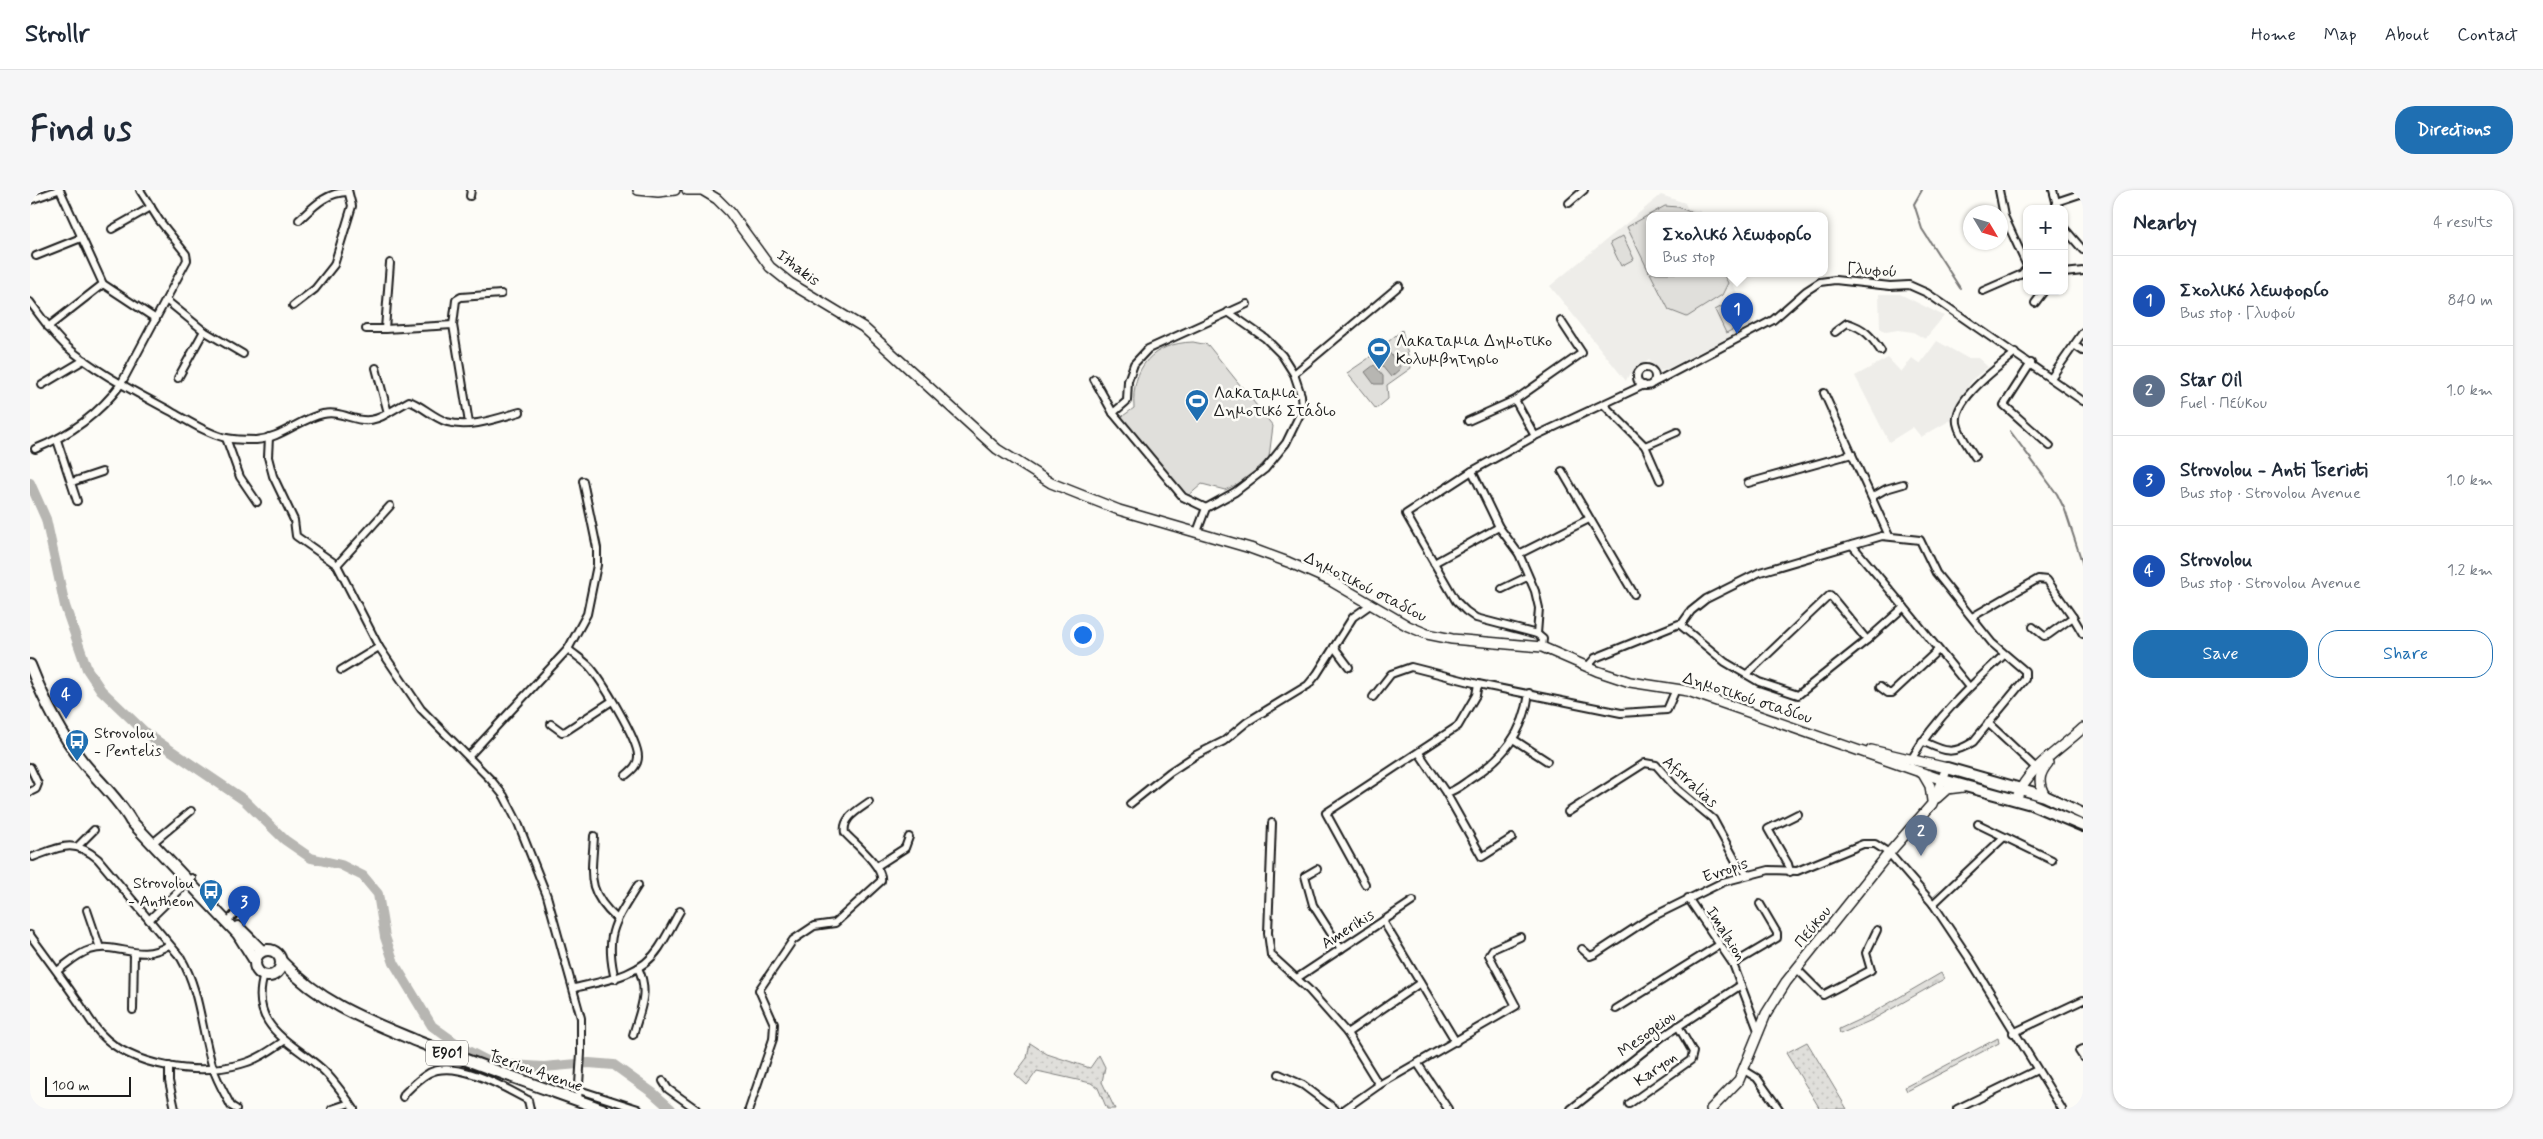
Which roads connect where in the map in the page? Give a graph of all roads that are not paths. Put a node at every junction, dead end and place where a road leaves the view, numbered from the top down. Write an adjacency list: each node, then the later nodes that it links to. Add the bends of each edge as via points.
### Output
1 (59, 190): 11 (street); 18 (street)
2 (140, 190): 14 (street)
3 (638, 190): 4 (main road)
4 (675, 190)
5 (687, 190): 53 (main road, Ithakis, via 702,190 717,199 770,267 790,283 863,327)
6 (1584, 190): 12 (street)
7 (1999, 190): 21 (street, via 2004,216)
8 (2053, 190): 13 (street)
9 (348, 191): 15 (street, via 325,198); 35 (street, via 352,206 334,265 315,289)
10 (2083, 193): 13 (street)
11 (30, 200)
12 (1569, 203)
13 (2057, 205)
14 (151, 207): 16 (street); 31 (street, via 186,254 187,260)
15 (299, 220)
16 (112, 229)
17 (2068, 233): 19 (street)
18 (81, 238): 20 (street); 26 (street)
19 (2083, 250)
20 (36, 256)
21 (2023, 258)
22 (390, 263): 42 (street)
23 (2083, 271): 25 (street)
24 (2023, 273): 28 (street)
25 (2068, 273)
26 (102, 284): 37 (street); 40 (street)
27 (1399, 286): 55 (street)
28 (1983, 291)
29 (501, 294): 39 (street, via 456,300)
30 (2041, 295): 33 (street)
31 (166, 300): 37 (street); 43 (street)
32 (30, 302): 40 (street)
33 (2035, 303)
34 (1247, 304): 36 (street)
35 (292, 306)
36 (1228, 312): 55 (street, via 1265,338 1282,355); 69 (street, via 1148,349 1134,364 1128,380 1127,402)
37 (156, 319): 60 (street)
38 (1562, 321): 64 (street, via 1582,353)
39 (453, 324): 42 (street); 71 (street)
40 (48, 326): 51 (street)
41 (366, 329): 42 (street)
42 (386, 329)
43 (204, 331): 50 (street); 56 (street)
44 (1835, 332): 47 (street, via 1847,323 1860,327)
45 (2083, 332): 46 (street)
46 (2074, 344): 48 (street); 57 (street)
47 (1881, 351)
48 (2083, 351)
49 (2015, 353): 52 (street, Γλυφού); 59 (street, Γλυφού, via 1927,293 1909,285 1835,280 1820,282 1772,320); 81 (street, via 1980,383 1959,410 1956,422)
50 (244, 354)
51 (84, 360): 60 (street); 61 (street)
52 (2031, 363): 57 (street, Γλυφού); 78 (street, via 2004,405)
53 (903, 365): 97 (main road, Δημοτικού σταδίου, via 997,449 1051,483 1119,510)
54 (376, 368): 68 (street)
55 (1294, 374): 94 (street, via 1302,410 1286,443 1265,469 1235,492)
56 (178, 378)
57 (2051, 378): 65 (street, Γλυφού)
58 (1094, 379): 69 (street)
59 (1653, 382): 62 (street); 62 (street, via 1652,370 1643,368 1638,375 1639,382)
60 (121, 384): 75 (street); 76 (street, via 88,419)
61 (42, 385)
62 (1644, 385): 66 (street)
63 (1824, 393): 80 (street)
64 (1515, 400): 70 (street); 73 (street)
65 (2083, 402)
66 (1604, 405): 73 (street); 77 (street)
67 (520, 412): 71 (street)
68 (388, 413): 71 (street, via 409,401 448,422); 74 (street, via 368,421 333,413 322,414 279,436)
69 (1113, 413): 94 (street, via 1183,497)
70 (1468, 421)
71 (469, 423)
72 (1677, 432): 77 (street)
73 (1535, 436): 82 (street)
74 (269, 437): 75 (street, via 257,440); 102 (street, via 268,457 273,476 294,520 296,536)
75 (226, 438): 92 (street, via 240,476)
76 (57, 440): 79 (street); 87 (street)
77 (1645, 446): 85 (street)
78 (2050, 446)
79 (35, 448)
80 (1852, 454): 88 (street); 90 (street)
81 (1975, 457)
82 (1472, 471): 96 (street); 101 (street, via 1406,514)
83 (1562, 471): 95 (street)
84 (102, 472): 87 (street)
85 (1660, 480)
86 (583, 481): 118 (street, via 597,565 587,614)
87 (72, 482): 91 (street)
88 (1748, 484)
89 (1903, 484): 90 (street, via 1886,488)
90 (1872, 497): 98 (street)
91 (77, 502)
92 (257, 502)
93 (390, 506): 102 (street)
94 (1206, 508): 97 (street)
95 (1590, 518): 100 (street); 105 (street)
96 (1499, 526): 100 (street); 101 (street)
97 (1197, 532): 106 (main road, Δημοτικού σταδίου, via 1288,562 1331,581)
98 (1889, 536): 99 (street); 108 (street, via 1920,540 1936,573)
99 (1852, 545): 107 (street); 110 (street, via 1760,572 1691,611)
100 (1519, 554): 103 (street)
101 (1434, 563): 112 (street, via 1456,601 1476,618)
102 (336, 566): 115 (street)
103 (1527, 577): 104 (street); 112 (street, via 1538,600)
104 (1502, 589)
105 (1634, 594)
106 (1370, 605): 116 (street, via 1353,617); 117 (main road, Δημοτικού σταδίου, via 1427,634)
107 (1904, 607): 114 (street); 119 (street)
108 (1972, 617): 109 (street, via 2043,578 2048,580); 120 (street)
109 (2073, 617): 111 (street, via 2044,636); 113 (street)
110 (1681, 625): 123 (street, via 1595,658); 125 (street, via 1725,662)
111 (2033, 627)
112 (1537, 634): 117 (street, via 1543,639)
113 (2083, 634)
114 (1867, 640): 125 (street, via 1798,695); 125 (street, via 1830,595)
115 (379, 647): 124 (street); 141 (street, via 421,709)
116 (1334, 648): 122 (street); 157 (street, via 1308,685 1247,722 1224,741 1170,772)
117 (1542, 648): 123 (main road, Δημοτικού σταδίου)
118 (568, 649): 132 (street, via 587,664); 141 (street)
119 (1937, 651): 127 (street, via 1892,693 1888,694); 128 (street)
120 (2004, 655): 128 (street); 133 (street, via 2021,665 2025,679)
121 (30, 666): 160 (main road, E901, via 71,745)
122 (1349, 667)
123 (1587, 667): 129 (main road, Δημοτικού σταδίου, via 1630,682)
124 (341, 670)
125 (1747, 674)
126 (1478, 684): 130 (street); 131 (street, via 1412,667 1391,674); 139 (street, via 1458,726)
127 (1880, 687)
128 (1969, 688): 137 (street)
129 (1676, 689): 130 (street, via 1667,710 1634,713); 138 (main road, Δημοτικού σταδίου)
130 (1529, 693): 136 (street)
131 (1373, 698)
132 (612, 701): 134 (street, via 562,732); 148 (street, via 635,744 638,757 636,766)
133 (1988, 723): 137 (street, via 1963,749 1947,752); 146 (street)
134 (551, 724)
135 (2083, 728): 140 (main road)
136 (1513, 739): 143 (street); 153 (street, via 1491,766)
137 (1922, 741): 142 (street)
138 (1853, 748): 142 (main road); 147 (main road)
139 (1419, 753): 153 (street); 182 (street, via 1326,813)
140 (2054, 755): 146 (main road); 154 (main road, via 2040,772 2039,780)
141 (469, 756): 218 (street, via 504,796 518,823 547,896)
142 (1912, 758): 145 (main road)
143 (1547, 760)
144 (30, 767): 152 (street, via 38,784)
145 (1947, 768): 149 (main road, Πεύκου); 151 (main road)
146 (2036, 768): 151 (main road)
147 (1923, 774): 149 (main road); 158 (main road, via 1930,786)
148 (626, 775)
149 (1943, 780): 150 (main road); 158 (main road, Πεύκου)
150 (1967, 787): 155 (main road); 158 (main road, via 1947,789)
151 (2020, 788): 154 (main road); 155 (main road)
152 (30, 792)
153 (1446, 793): 171 (street, via 1482,857)
154 (2045, 796): 163 (main road)
155 (2016, 799): 166 (main road)
156 (869, 802): 177 (street, via 848,819 844,827 845,833)
157 (1130, 804)
158 (1932, 804): 174 (main road, Πεύκου)
159 (191, 811): 172 (street)
160 (126, 812): 172 (main road, E901); 181 (main road, E901, via 152,844)
161 (1568, 812): 180 (street, Afstralias, via 1651,763 1712,819 1738,865)
162 (1798, 814): 179 (street, via 1768,829)
163 (2083, 814)
164 (1272, 823): 213 (street, via 1268,933 1271,955)
165 (1978, 824): 170 (street)
166 (2083, 826)
167 (94, 830): 173 (street)
168 (594, 836): 192 (street, via 594,893)
169 (909, 837): 177 (street, via 905,848)
170 (2004, 837): 176 (street); 188 (street)
171 (1512, 838)
172 (155, 840): 181 (main road, E901)
173 (78, 846): 175 (street, via 64,845); 193 (street, via 98,859)
174 (1889, 853): 179 (street, Evropis, via 1869,843); 188 (street); 209 (main road, Πεύκου)
175 (33, 857)
176 (2052, 860)
177 (876, 866): 252 (street, via 881,881 835,922 814,926 793,940 759,990 774,1024 773,1039)
178 (1317, 868): 201 (street, via 1305,876 1313,905)
179 (1790, 872): 180 (street, Evropis, via 1769,870)
180 (1748, 874): 184 (street, Evropis)
181 (191, 880): 191 (main road, E901); 193 (street); 205 (main road, E901, via 238,934)
182 (1365, 884)
183 (638, 885): 192 (street)
184 (1688, 898): 199 (street, Imalaion); 202 (street, Evropis, via 1595,954 1590,956)
185 (1413, 901): 194 (street, Amerikis)
186 (244, 904): 191 (street)
187 (1760, 904): 207 (street, via 1777,938)
188 (1933, 904): 225 (street, via 1972,961)
189 (87, 910): 200 (street)
190 (680, 911): 208 (street, via 659,949)
191 (231, 918): 203 (main road, E901)
192 (617, 919): 214 (street, via 610,938)
193 (150, 920): 198 (street)
194 (1383, 921): 201 (street, Amerikis); 216 (street)
195 (1877, 930): 209 (street, via 1866,953 1871,970 1823,995)
196 (30, 935): 210 (street)
197 (1520, 937): 228 (street, via 1493,949 1489,955 1516,1006)
198 (169, 945): 204 (street, via 159,951); 234 (street, via 190,974 198,996)
199 (1719, 945): 207 (street, Imalaion); 220 (street)
200 (100, 948): 204 (street); 210 (street, via 89,950)
201 (1341, 949): 213 (street, Amerikis)
202 (1582, 949)
203 (262, 951): 205 (main road); 206 (main road, E901, via 275,951)
204 (134, 953): 221 (street)
205 (255, 961): 212 (main road, E901, via 257,970)
206 (282, 962): 211 (main road); 215 (main road, Tseriou Avenue / E901)
207 (1733, 964): 217 (street, Imalaion)
208 (638, 968): 214 (street); 226 (street, via 645,991)
209 (1797, 969): 224 (main road, Πεύκου, via 1775,998)
210 (57, 971): 232 (street, via 100,1034 120,1050)
211 (277, 973): 212 (main road, E901); 215 (main road, Tseriou Avenue / E901)
212 (264, 975): 227 (street, via 262,1008 274,1032)
213 (1296, 978): 223 (street)
214 (615, 979): 218 (street)
215 (299, 980): 233 (main road, Tseriou Avenue / E901, via 345,1011)
216 (1420, 983): 223 (street); 228 (street)
217 (1741, 985): 222 (street, Mesogeiou); 224 (street, Imalaion)
218 (574, 988): 241 (street, via 581,1018)
219 (2083, 1000): 225 (street)
220 (1616, 1009)
221 (133, 1010)
222 (1678, 1026): 243 (street, Karyon, via 1693,1052 1691,1060); 256 (street, Mesogeiou)
223 (1347, 1033): 240 (street)
224 (1759, 1033): 235 (main road, Πεύκου)
225 (2013, 1033): 236 (street)
226 (633, 1035)
227 (284, 1041): 234 (street, via 266,1054 242,1064); 244 (street, via 325,1071)
228 (1456, 1042): 231 (street)
229 (2083, 1049): 230 (street, via 2079,1051)
230 (2083, 1057)
231 (1418, 1064): 240 (street); 255 (street)
232 (169, 1066): 234 (street); 245 (street)
233 (485, 1068): 238 (street); 241 (main road, Tseriou Avenue / E901)
234 (213, 1069): 246 (street, via 231,1106)
235 (1744, 1070): 257 (main road, Πεύκου, via 1728,1094); 258 (street, via 1757,1078)
236 (2037, 1070): 259 (street); 260 (street)
237 (1279, 1074): 253 (street, via 1303,1085)
238 (482, 1078): 242 (street, via 447,1069 430,1073); 248 (street, via 528,1100)
239 (663, 1081): 251 (street, via 668,1089)
240 (1379, 1085): 254 (street)
241 (578, 1095): 249 (main road, Tseriou Avenue / E901); 250 (street)
242 (403, 1097)
243 (1629, 1104)
244 (352, 1106): 247 (street)
245 (175, 1109)
246 (236, 1109)
247 (332, 1109)
248 (530, 1109)
249 (602, 1109)
250 (638, 1109)
251 (696, 1109)
252 (749, 1109)
253 (1335, 1109)
254 (1345, 1109)
255 (1448, 1109)
256 (1571, 1109)
257 (1711, 1109)
258 (1778, 1109)
259 (1957, 1109)
260 (2062, 1109)

